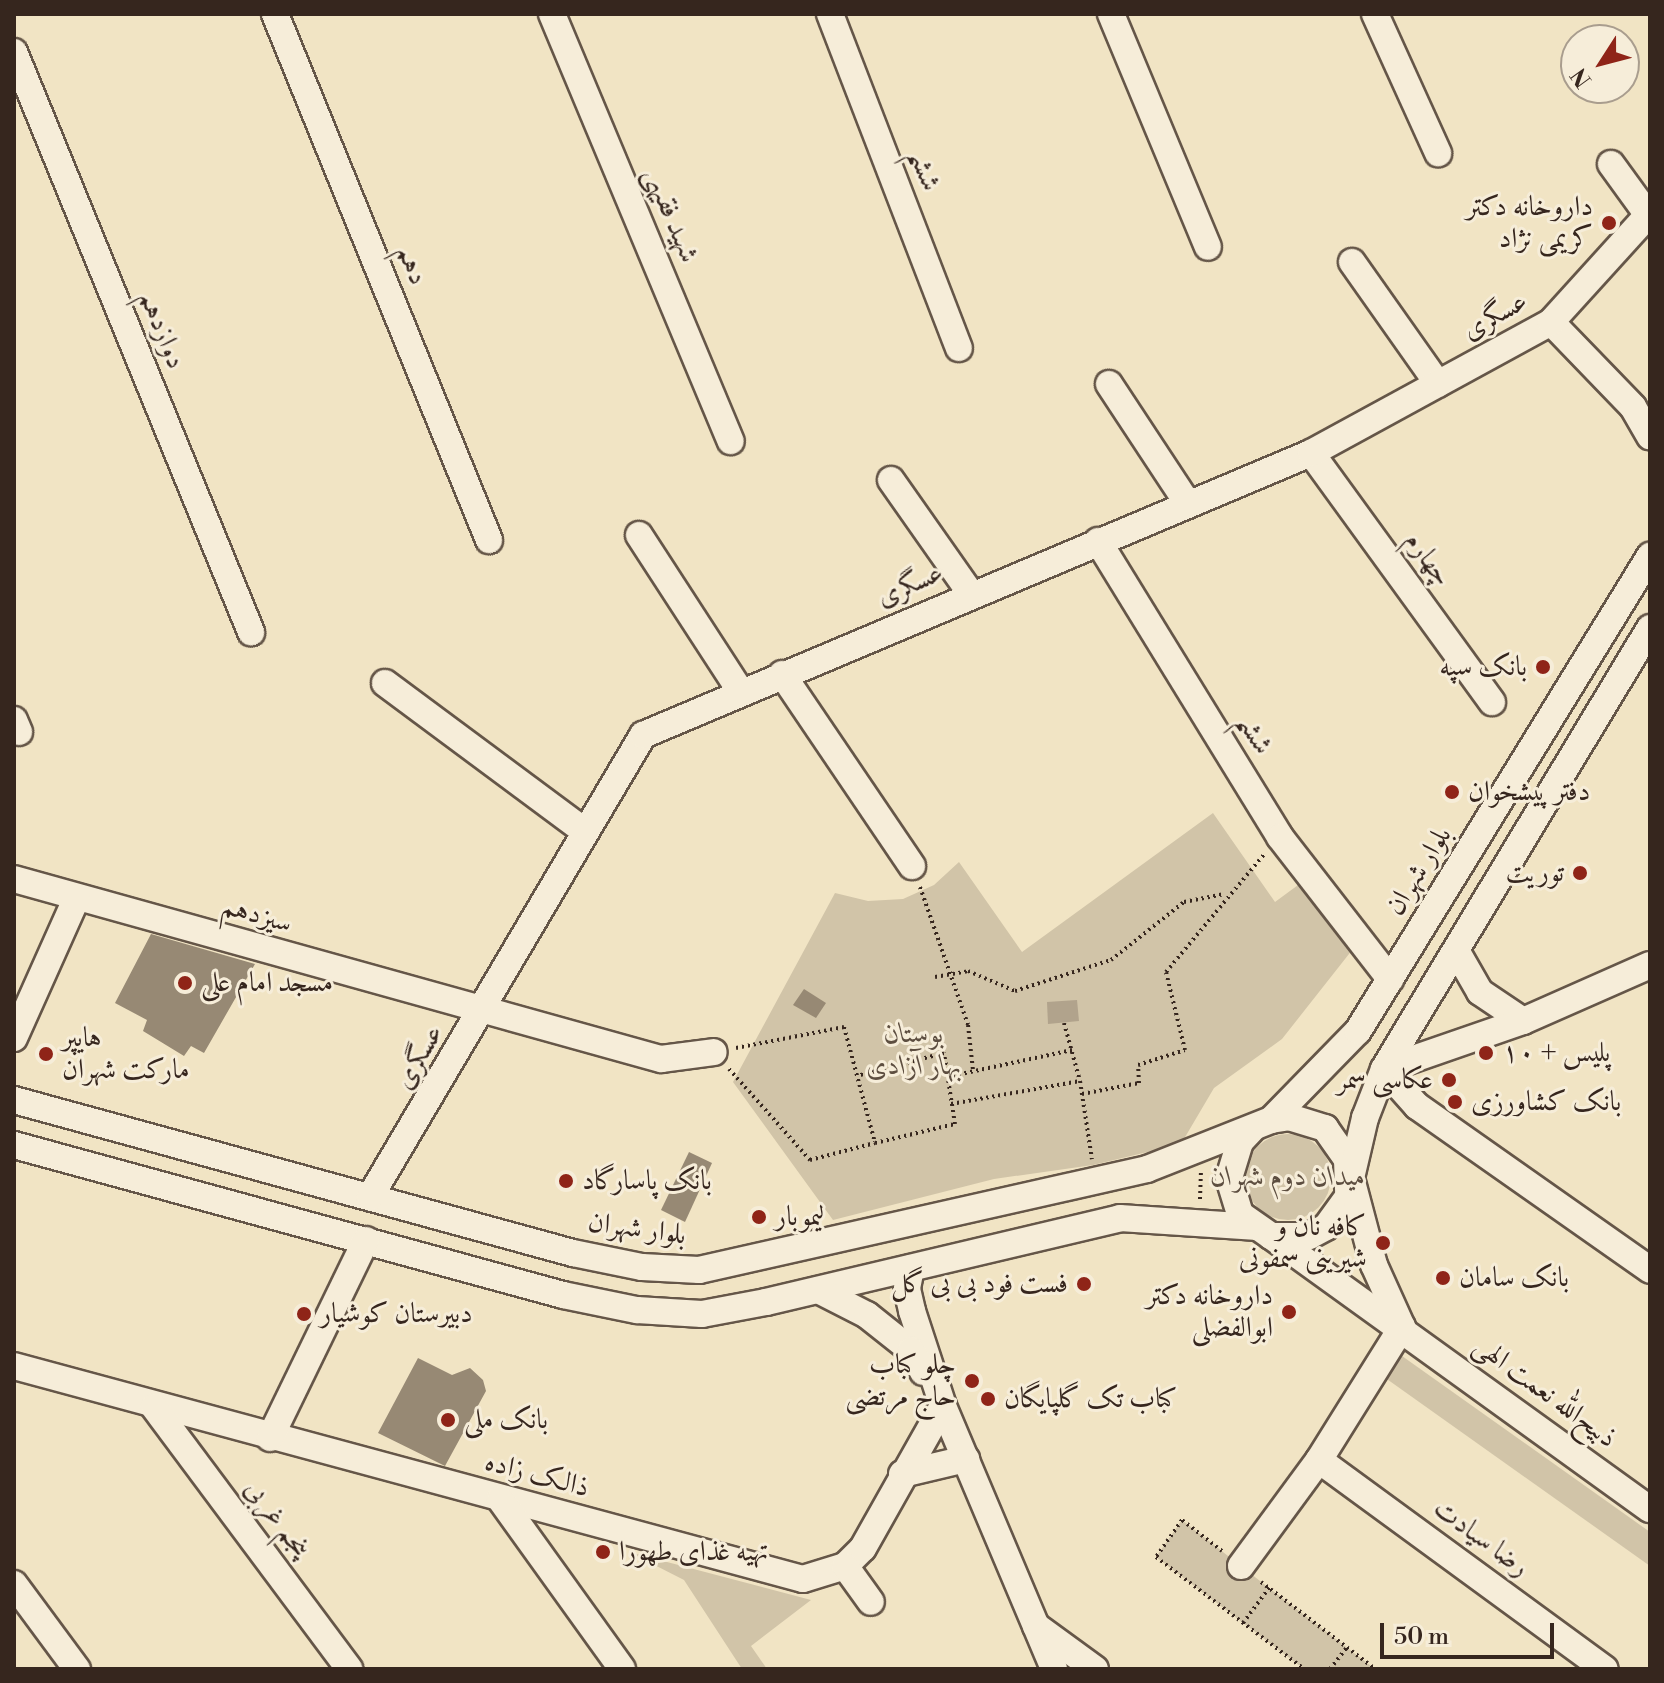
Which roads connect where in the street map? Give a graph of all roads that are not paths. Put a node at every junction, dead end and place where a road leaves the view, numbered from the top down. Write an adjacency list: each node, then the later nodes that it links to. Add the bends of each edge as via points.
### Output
1 (275, 14): 23 (street, دهم)
2 (552, 14): 18 (street, شهید فقیهی)
3 (830, 14): 13 (street, ششم)
4 (1111, 14): 10 (street)
5 (1375, 14): 7 (street)
6 (14, 52): 28 (street, دوازدهم)
7 (1438, 153)
8 (1611, 164): 9 (street)
9 (1649, 214): 12 (street, عسگری)
10 (1208, 247)
11 (1352, 262): 15 (street)
12 (1551, 322): 15 (street, عسگری); 16 (street)
13 (959, 348)
14 (1109, 384): 21 (street)
15 (1438, 384): 19 (street, عسگری)
16 (1641, 412): 17 (street)
17 (1650, 437)
18 (731, 441)
19 (1311, 453): 21 (street, عسگری); 32 (street, چهارم)
20 (891, 480): 26 (street)
21 (1188, 504): 24 (street, عسگری)
22 (639, 535): 31 (street)
23 (489, 540)
24 (1098, 541): 26 (street, عسگری); 39 (street, ششم, via 1280,837)
25 (1650, 556): 39 (street, بلوار شهران)
26 (971, 594): 29 (street, عسگری)
27 (1650, 628): 37 (street)
28 (251, 632)
29 (782, 674): 31 (street, عسگری); 34 (street)
30 (385, 683): 33 (street)
31 (741, 692): 33 (street, عسگری, via 643,735)
32 (1492, 702)
33 (583, 830): 40 (street, عسگری)
34 (912, 866)
35 (14, 879): 36 (street, سیزدهم)
36 (77, 897): 40 (street, سیزدهم); 42 (street)
37 (1457, 952): 41 (street, via 1480,992); 44 (street)
38 (1648, 968): 41 (street)
39 (1390, 979): 46 (street, بلوار شهران, via 1358,1031)
40 (483, 1013): 43 (street, via 661,1059); 49 (street, عسگری)
41 (1523, 1021): 44 (street)
42 (14, 1038)
43 (714, 1052)
44 (1384, 1069): 48 (street); 53 (street, via 1417,1106)
45 (14, 1100): 49 (street, بلوار شهران)
46 (1262, 1124): 48 (street, via 1299,1118 1325,1128 1339,1142); 49 (street, بلوار شهران, via 1147,1169 699,1270 642,1267 573,1253); 50 (street, via 1240,1142 1229,1178 1236,1205)
47 (14, 1145): 51 (street)
48 (1351, 1178): 50 (street, via 1344,1205 1326,1227 1309,1236); 55 (street, via 1374,1265)
49 (370, 1197)
50 (1263, 1232): 52 (street, via 1120,1218); 55 (street, ذبیح‌الله نعمت الهی)
51 (366, 1240): 54 (street, via 637,1310 702,1314); 59 (street)
52 (911, 1268): 54 (street); 57 (street, via 907,1289 912,1311)
53 (1650, 1270)
54 (818, 1290): 57 (street, via 867,1315 911,1350)
55 (1402, 1327): 61 (street); 64 (street, ذبیح‌الله نعمت الهی)
56 (14, 1366): 58 (street, ذالک زاده)
57 (943, 1406): 60 (street); 62 (street)
58 (154, 1407): 59 (street, ذالک زاده); 71 (street, پنجم غربی)
59 (270, 1438): 63 (street, ذالک زاده)
60 (966, 1459): 62 (street); 69 (street)
61 (1319, 1460): 66 (street); 75 (street, رضا سیادت)
62 (902, 1474): 65 (street, via 863,1548)
63 (500, 1499): 65 (street, ذالک زاده, via 803,1579); 72 (street)
64 (1650, 1509)
65 (845, 1566): 68 (street)
66 (1241, 1566)
67 (14, 1584): 70 (street)
68 (871, 1602)
69 (1035, 1625): 73 (street); 74 (street)
70 (77, 1669)
71 (349, 1669)
72 (622, 1669)
73 (1054, 1669)
74 (1095, 1669)
75 (1605, 1669)

